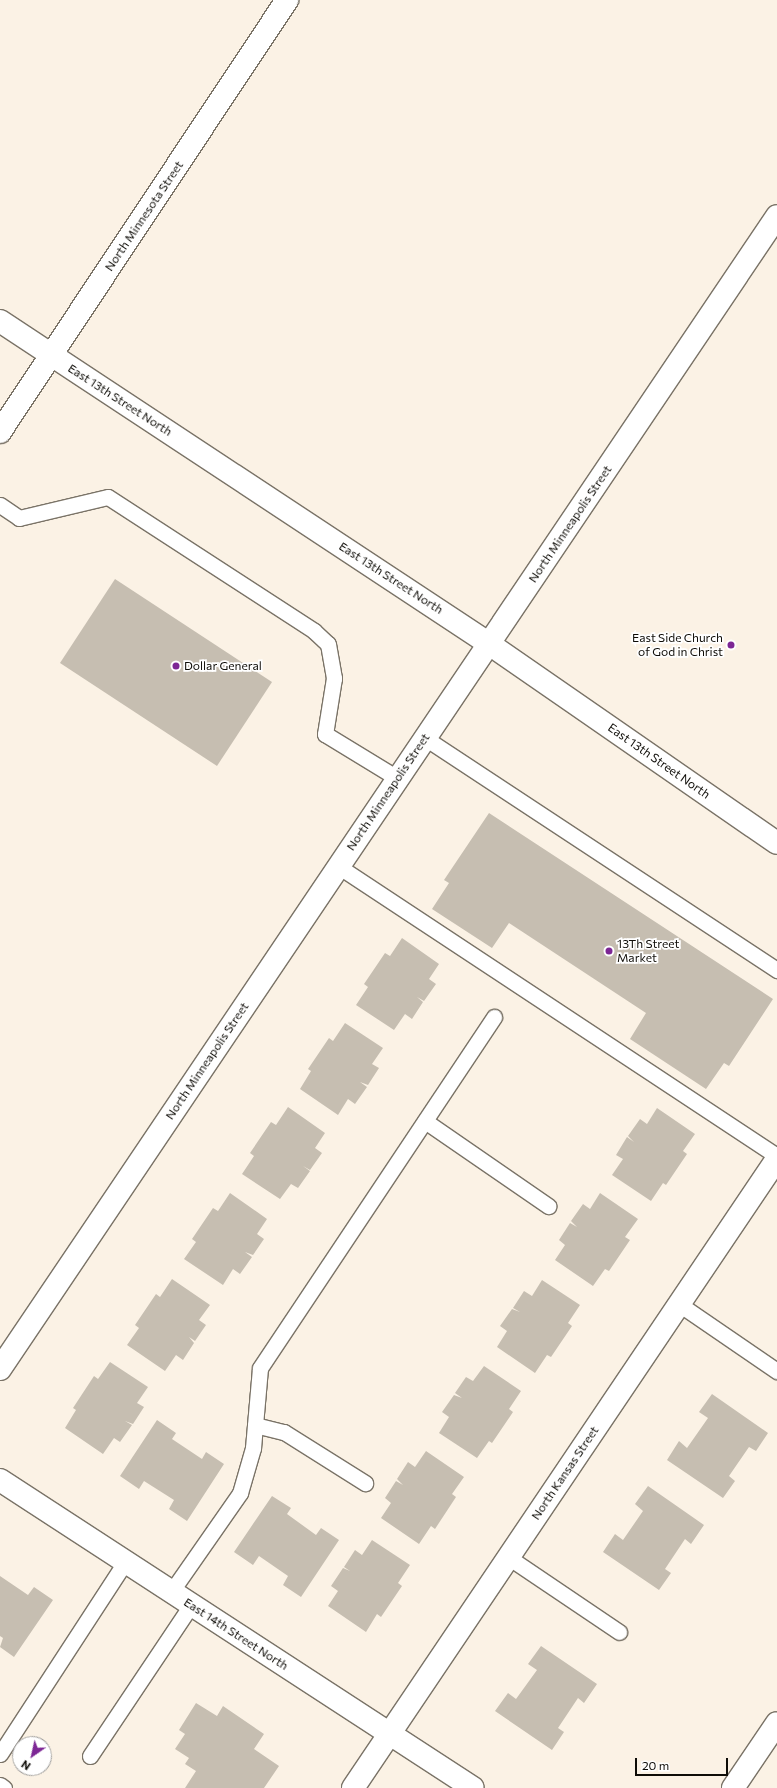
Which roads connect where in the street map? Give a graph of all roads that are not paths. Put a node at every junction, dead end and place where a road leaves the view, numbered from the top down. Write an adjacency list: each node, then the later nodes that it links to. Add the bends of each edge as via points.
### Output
1 (287, 0): 4 (street, North Minnesota Street)
2 (777, 216): 7 (street, North Minneapolis Street)
3 (0, 321): 4 (street, East 13th Street North)
4 (52, 355): 5 (street, North Minnesota Street); 7 (street, East 13th Street North)
5 (0, 432)
6 (0, 505): 9 (lane, via 19,518 108,497 314,631 328,644 334,678 325,734)
7 (488, 643): 8 (street, North Minneapolis Street); 10 (street, East 13th Street North)
8 (425, 738): 9 (street, North Minneapolis Street); 12 (lane)
9 (397, 778): 11 (street, North Minneapolis Street)
10 (777, 843)
11 (338, 866): 15 (lane); 18 (street, North Minneapolis Street)
12 (777, 970)
13 (494, 1017): 14 (lane)
14 (425, 1121): 16 (lane); 20 (lane, via 260,1368)
15 (777, 1157): 17 (street, North Kansas Street)
16 (548, 1206)
17 (679, 1304): 19 (lane); 23 (street, North Kansas Street)
18 (0, 1369)
19 (777, 1371)
20 (255, 1424): 22 (lane, via 284,1432); 25 (lane, via 253,1448 240,1493)
21 (0, 1480): 24 (street, East 14th Street North)
22 (365, 1483)
23 (508, 1557): 27 (lane); 29 (street, North Kansas Street)
24 (125, 1562): 25 (street, East 14th Street North); 30 (lane)
25 (171, 1592): 26 (street, East 14th Street North)
26 (191, 1605): 29 (street, East 14th Street North); 31 (lane)
27 (619, 1632)
28 (777, 1723): 36 (street)
29 (389, 1734): 34 (street, North Kansas Street); 35 (street, East 14th Street North)
30 (0, 1754)
31 (90, 1756)
32 (0, 1785): 33 (lane)
33 (4, 1788)
34 (353, 1788)
35 (473, 1788)
36 (733, 1788)

